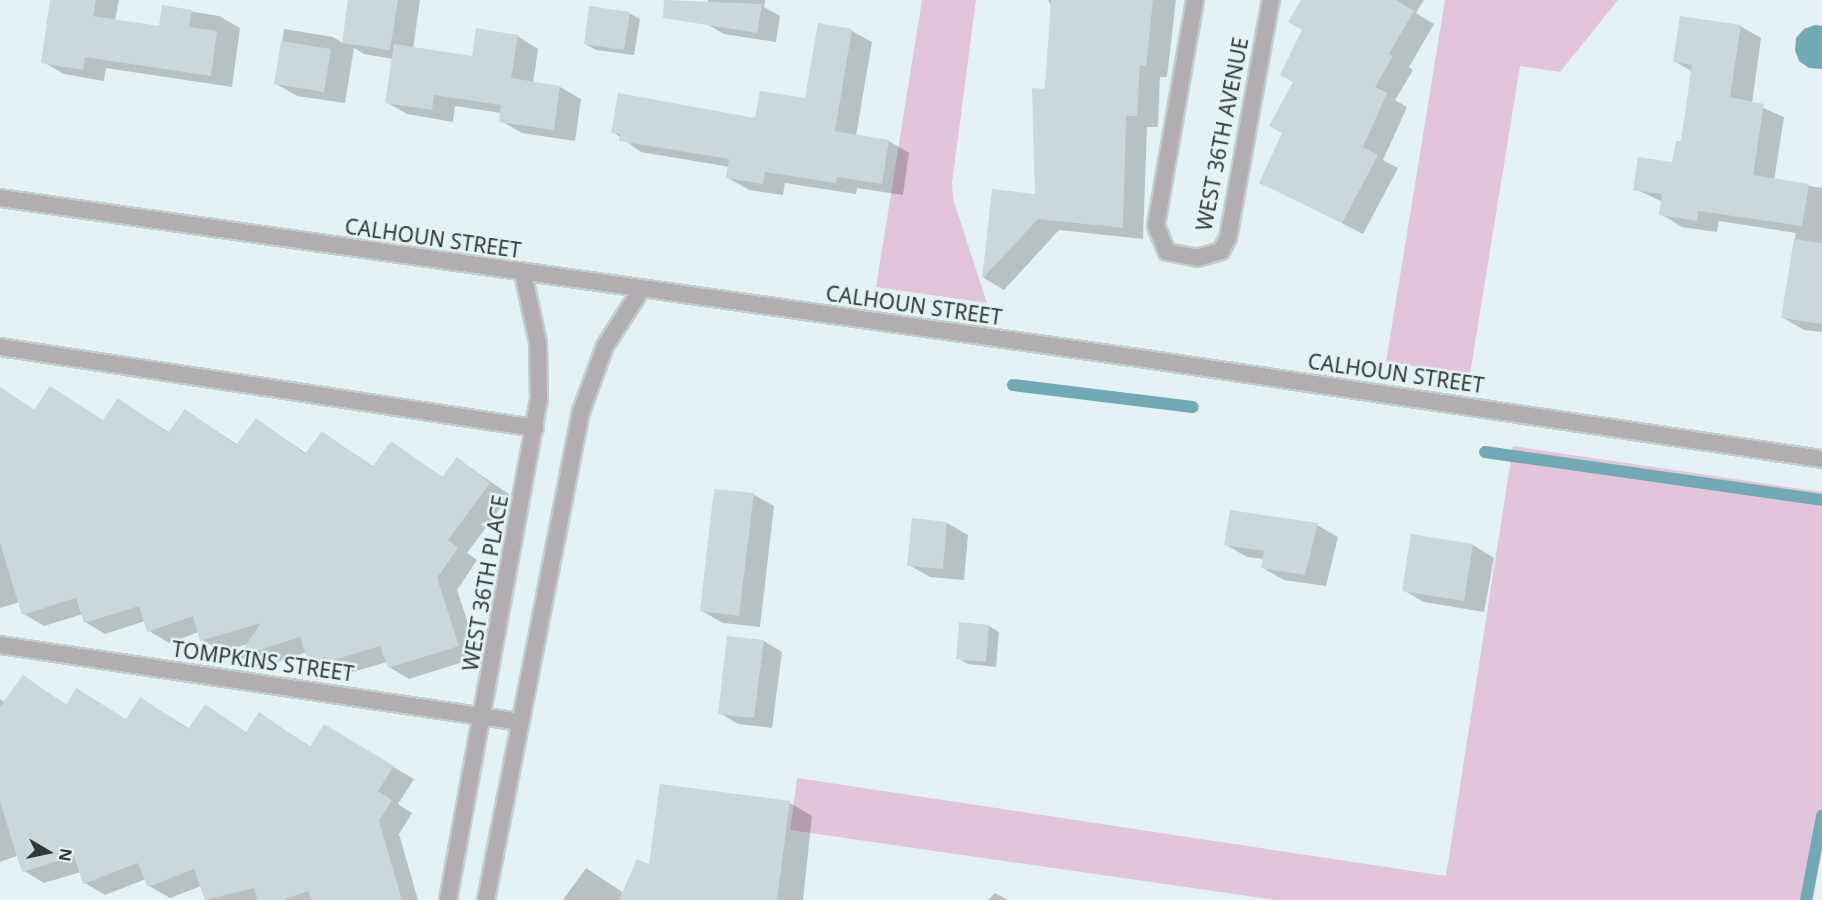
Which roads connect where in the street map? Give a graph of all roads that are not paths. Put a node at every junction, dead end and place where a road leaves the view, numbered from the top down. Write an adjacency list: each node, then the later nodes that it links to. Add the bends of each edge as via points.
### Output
1 (1195, 0): 2 (street, WEST 36TH AVENUE, via 1156,226 1167,252 1197,258 1221,250 1228,238)
2 (1270, 0)
3 (0, 198): 4 (street, CALHOUN STREET)
4 (523, 273): 5 (street, CALHOUN STREET); 7 (street, WEST 36TH PLACE, via 540,363)
5 (641, 290): 8 (street, CALHOUN STREET, via 1132,357); 11 (street, via 605,346 581,412)
6 (0, 347): 7 (street)
7 (535, 428): 10 (street, WEST 36TH PLACE)
8 (1822, 459)
9 (0, 645): 10 (street, TOMPKINS STREET)
10 (483, 716): 11 (street, TOMPKINS STREET); 12 (street, WEST 36TH PLACE)
11 (520, 722): 13 (street)
12 (448, 900)
13 (486, 900)

